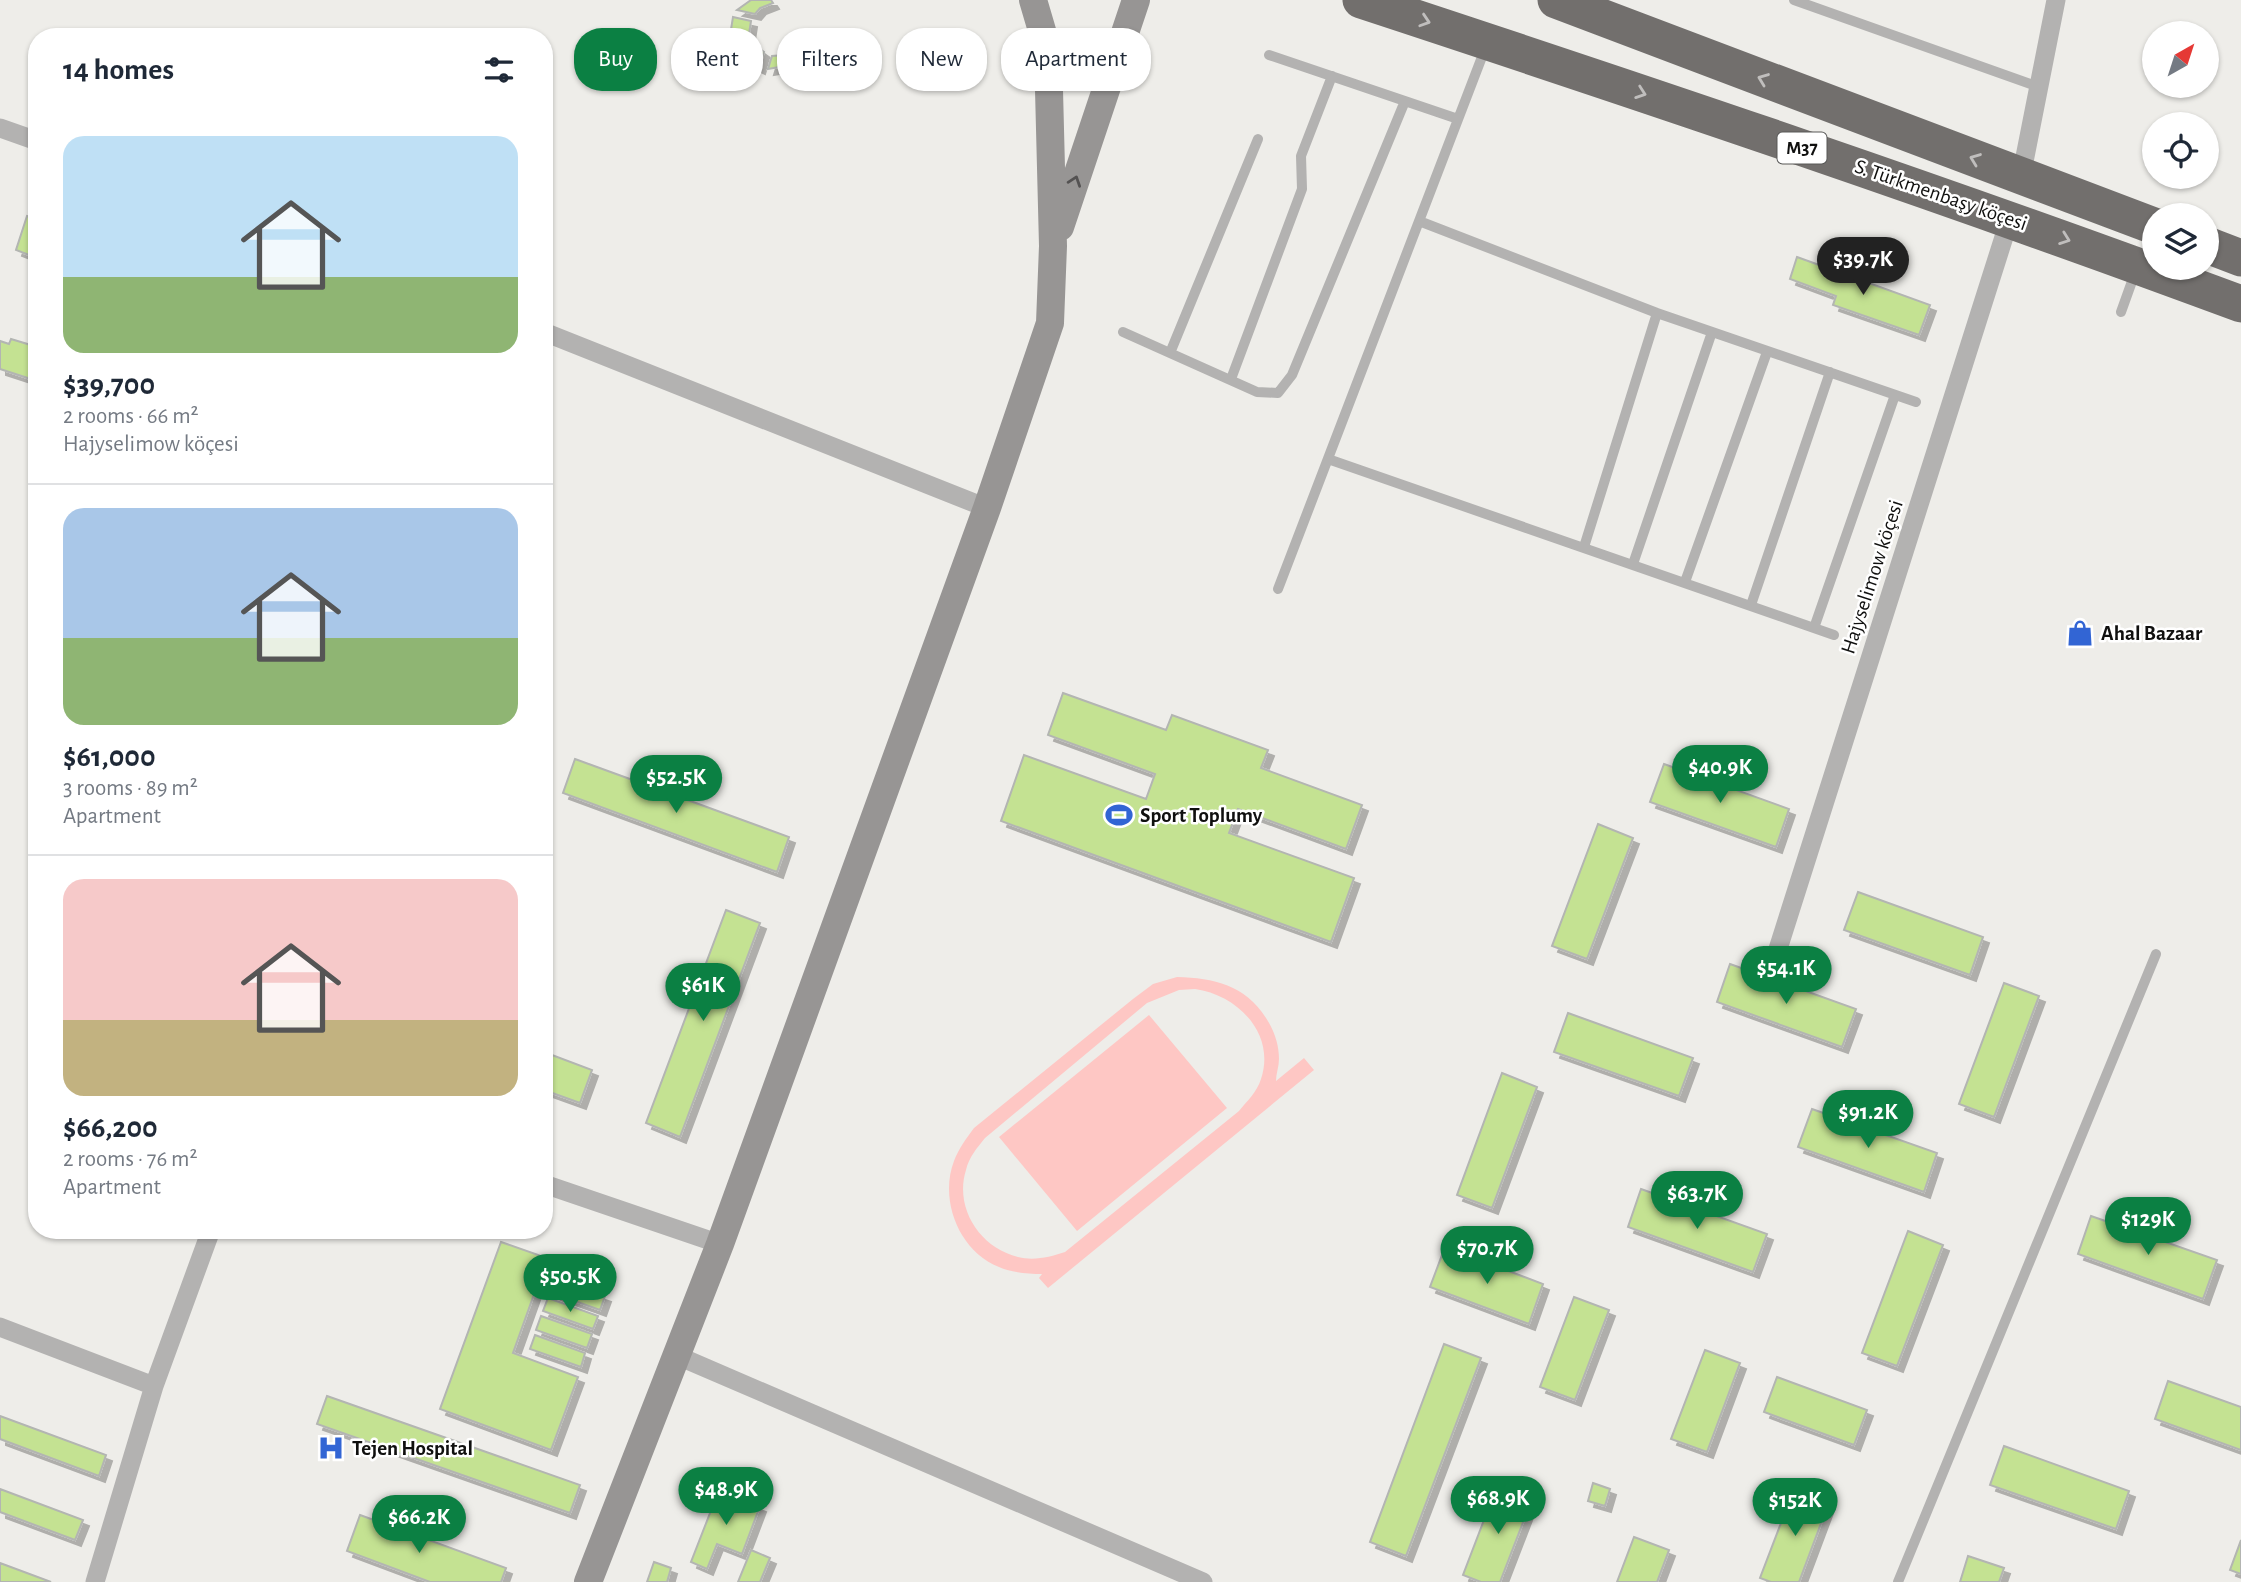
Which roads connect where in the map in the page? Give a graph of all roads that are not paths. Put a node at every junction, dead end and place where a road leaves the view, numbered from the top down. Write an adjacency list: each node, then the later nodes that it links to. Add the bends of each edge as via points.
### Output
1 (1032, 0): 20 (street, via 1048,51)
2 (1136, 0): 20 (street, one-way to 2)
3 (1361, 0): 7 (highway, S. Türkmenbaşy köçesi / M37, one-way to 7)
4 (1794, 0): 10 (lane)
5 (2056, 0): 10 (street)
6 (1577, 4): 16 (highway, S. Türkmenbaşy köçesi / M37, one-way to 6)
7 (1488, 42): 12 (lane); 17 (highway, S. Türkmenbaşy köçesi / M37, one-way to 17)
8 (1269, 55): 9 (lane)
9 (1332, 76): 11 (lane); 33 (lane, via 1301,156 1302,189)
10 (2039, 87): 16 (street)
11 (1405, 101): 12 (lane); 33 (lane, via 1292,375 1278,393 1257,392)
12 (1458, 119): 18 (lane)
13 (0, 128): 14 (street)
14 (28, 138)
15 (1258, 139): 31 (lane)
16 (2021, 177): 19 (highway, S. Türkmenbaşy köçesi / M37)
17 (2010, 218): 23 (highway, S. Türkmenbaşy köçesi / M37, one-way to 23); 45 (street, Hajyselimow köçesi)
18 (1419, 221): 26 (lane); 36 (lane)
19 (2142, 222)
20 (1053, 246): 37 (street, via 1051,323)
21 (2219, 250): 22 (highway)
22 (2241, 258)
23 (2138, 266): 24 (highway, S. Türkmenbaşy köçesi / M37); 25 (lane)
24 (2241, 304)
25 (2121, 312)
26 (1657, 313): 28 (lane); 38 (lane)
27 (1123, 332): 31 (lane)
28 (1712, 332): 30 (lane); 39 (lane)
29 (553, 336): 37 (street)
30 (1767, 352): 32 (lane); 40 (lane)
31 (1170, 353): 33 (lane)
32 (1830, 372): 34 (lane); 42 (lane)
33 (1231, 379)
34 (1895, 395): 35 (lane); 43 (lane)
35 (1916, 402)
36 (1328, 459): 38 (lane); 41 (lane)
37 (986, 509): 49 (street)
38 (1584, 547): 39 (lane)
39 (1633, 564): 40 (lane)
40 (1685, 582): 42 (lane)
41 (1278, 589)
42 (1751, 605): 43 (lane)
43 (1814, 628): 44 (lane)
44 (1834, 635)
45 (1778, 949)
46 (2156, 954): 56 (lane)
47 (553, 1187): 49 (street)
48 (208, 1239): 52 (street)
49 (720, 1244): 51 (street)
50 (0, 1327): 52 (street)
51 (678, 1356): 54 (street); 55 (street)
52 (154, 1386): 53 (street)
53 (95, 1582)
54 (588, 1582)
55 (1203, 1582)
56 (1898, 1582)

